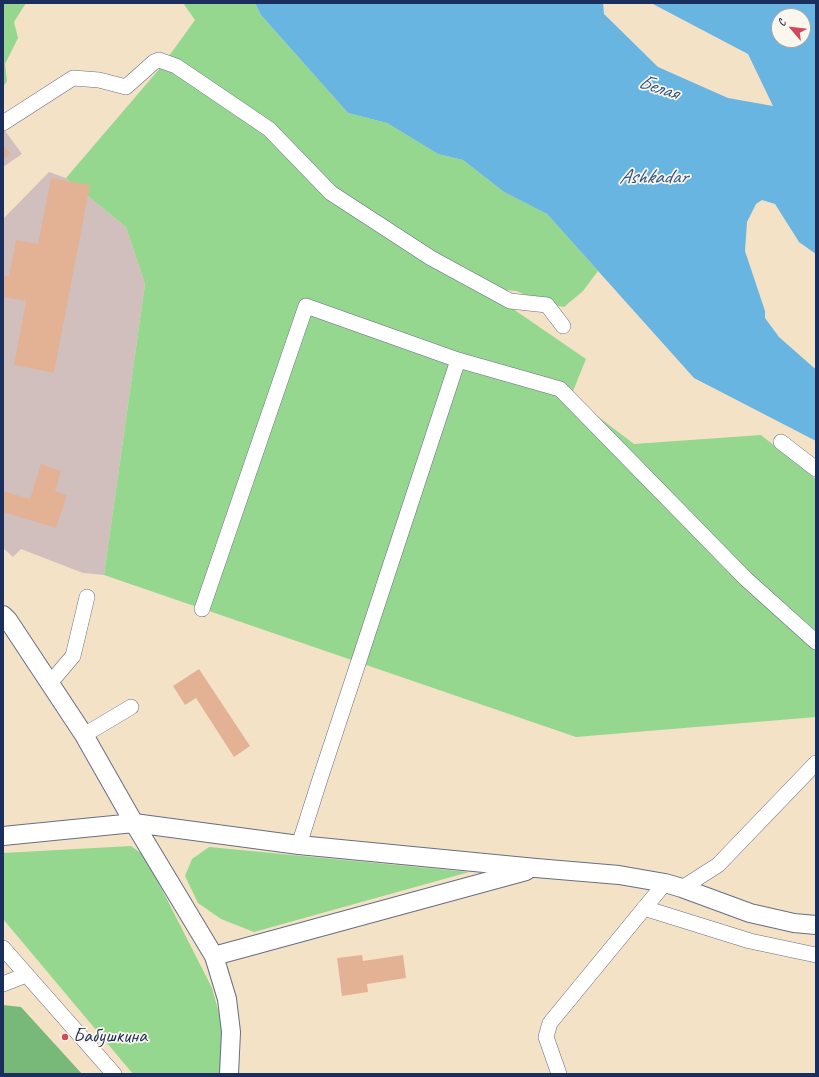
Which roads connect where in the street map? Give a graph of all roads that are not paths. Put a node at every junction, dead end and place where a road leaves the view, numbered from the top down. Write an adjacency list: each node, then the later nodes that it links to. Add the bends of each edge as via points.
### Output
1 (3, 123): 2 (street, via 73,78 99,80 126,87 154,62 159,60 176,66 269,129 330,193 430,258 510,301 547,306)
2 (562, 326)
3 (458, 360): 7 (street, via 306,306); 9 (street, via 560,389 746,579); 16 (street)
4 (781, 442): 5 (street)
5 (816, 469)
6 (87, 597): 10 (street, via 73,656)
7 (202, 608)
8 (3, 615): 10 (main road)
9 (816, 642)
10 (50, 683): 12 (main road)
11 (131, 707): 12 (street)
12 (84, 735): 14 (main road)
13 (816, 763): 19 (street, via 718,866)
14 (134, 823): 15 (main road); 16 (main road); 23 (main road)
15 (3, 836)
16 (299, 845): 17 (main road)
17 (536, 868): 18 (main road, via 619,875); 23 (main road)
18 (665, 883): 19 (main road); 20 (street)
19 (682, 888): 21 (main road, via 750,913)
20 (644, 908): 24 (street, via 750,941); 29 (street, via 550,1023 546,1037)
21 (816, 925)
22 (3, 948): 25 (street)
23 (214, 956): 28 (main road, via 226,999 231,1032)
24 (816, 956)
25 (26, 975): 26 (street); 27 (street)
26 (3, 984)
27 (114, 1074)
28 (229, 1074)
29 (559, 1074)

